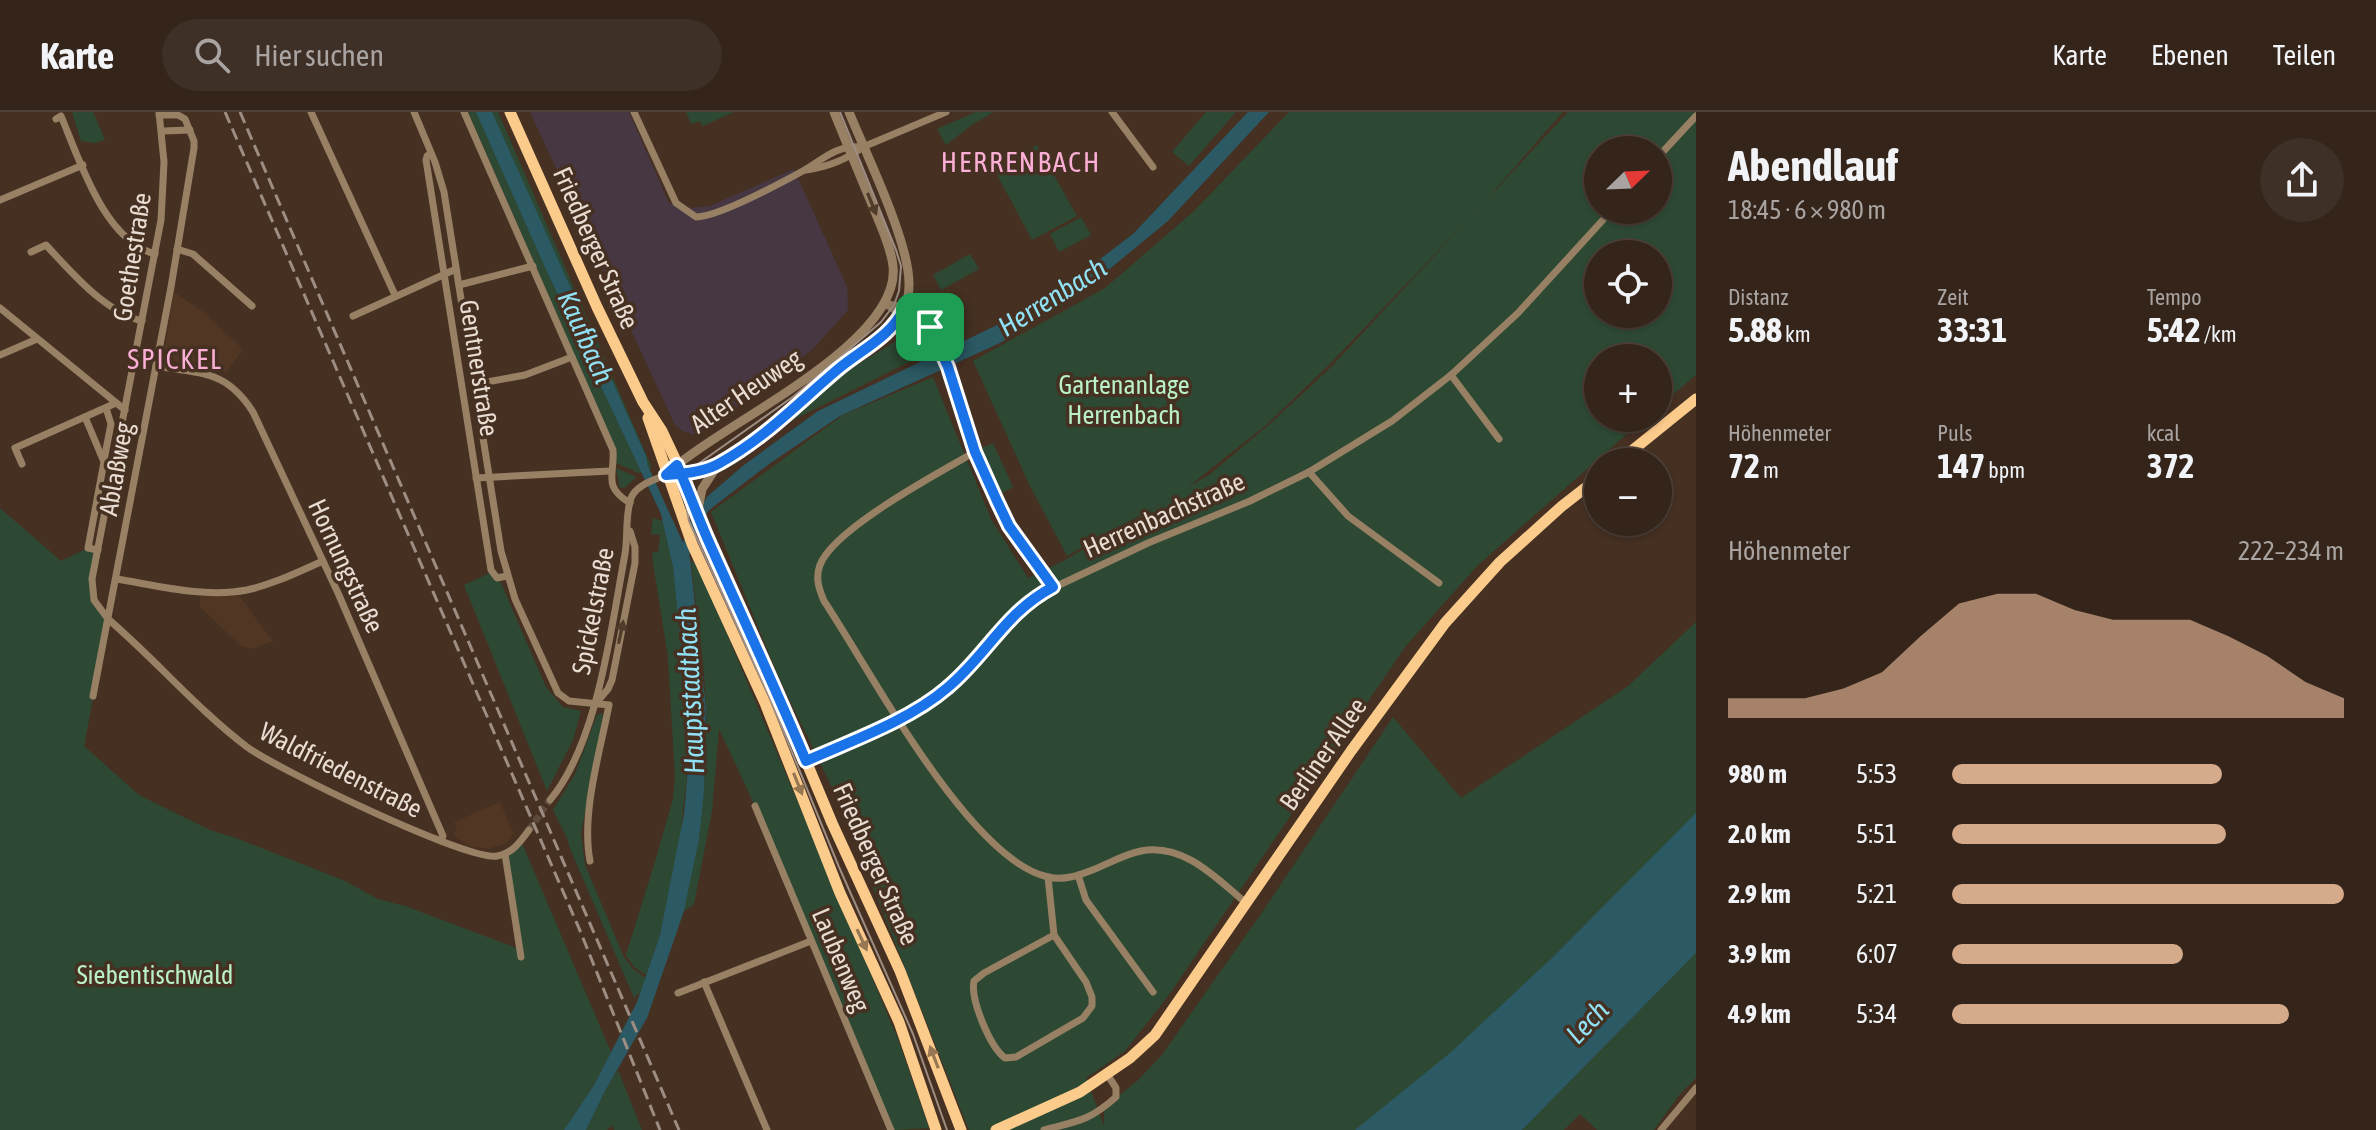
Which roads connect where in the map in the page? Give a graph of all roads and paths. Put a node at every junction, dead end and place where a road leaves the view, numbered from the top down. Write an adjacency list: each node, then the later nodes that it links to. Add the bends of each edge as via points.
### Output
1 (311, 112): 30 (street)
2 (414, 112): 18 (street, Gentnerstraße)
3 (464, 112): 26 (street)
4 (510, 112): 45 (main road, Friedberger Straße)
5 (634, 112): 17 (street, via 676,203 696,217 824,167)
6 (834, 112): 17 (street, Alter Heuweg)
7 (849, 112): 16 (street)
8 (946, 112): 16 (street)
9 (1112, 112): 20 (street)
10 (159, 114): 13 (street, via 181,116); 14 (street, Goethestraße)
11 (1696, 116): 15 (street)
12 (56, 119): 19 (street, via 61,116)
13 (190, 130): 14 (street); 23 (street, Ablaßweg, via 194,148)
14 (163, 131): 25 (street, Goethestraße, via 164,182)
15 (1672, 142)
16 (863, 147): 17 (street); 36 (street, via 905,256 909,282)
17 (850, 151): 31 (street, Alter Heuweg, one-way to 31, via 891,252 893,279)
18 (431, 153): 27 (street, Gentnerstraße, via 444,192); 28 (street, Gentnerstraße, via 426,160)
19 (83, 165): 21 (street); 25 (street, via 109,218 142,251)
20 (1153, 167)
21 (0, 200)
22 (1599, 224): 42 (street, Herrenbachstraße, via 1518,313)
23 (177, 249): 32 (street, via 193,254); 41 (street, Ablaßweg)
24 (31, 252): 37 (street, via 46,245 106,302)
25 (155, 254): 37 (street, Goethestraße)
26 (533, 266): 29 (street); 40 (street)
27 (456, 269): 28 (street); 29 (street, Gentnerstraße)
28 (443, 274): 30 (street); 61 (street, Gentnerstraße)
29 (459, 285): 43 (street, Gentnerstraße)
30 (395, 295): 35 (street)
31 (885, 304): 34 (street, Alter Heuweg); 36 (street)
32 (252, 306)
33 (0, 308): 38 (street)
34 (879, 315): 36 (street); 56 (street, Alter Heuweg, via 795,388)
35 (353, 316)
36 (900, 316): 52 (street, via 935,339 942,350); 55 (street, Alter Heuweg, via 884,336 818,385 764,435)
37 (142, 321): 48 (street, Goethestraße)
38 (37, 339): 39 (street); 46 (street)
39 (0, 355)
40 (572, 357): 43 (street, via 525,375); 57 (street, via 613,450)
41 (156, 366): 67 (street, Hornungstraße, via 211,376 243,396); 69 (street, Ablaßweg)
42 (1451, 375): 50 (street); 58 (street, Herrenbachstraße, via 1392,421)
43 (476, 384): 59 (street, Gentnerstraße)
44 (1696, 399): 51 (main road)
45 (643, 402): 56 (main road, Friedberger Straße); 60 (main road, Friedberger Straße)
46 (116, 403): 47 (street); 48 (street)
47 (106, 408): 49 (street); 53 (street, Goethestraße, via 111,424)
48 (125, 410): 66 (street, Goethestraße)
49 (85, 417): 53 (street); 54 (street, via 15,448)
50 (1499, 439)
51 (1635, 448)
52 (975, 452): 71 (street, via 1009,526); 77 (street, via 840,538 819,568 824,601)
53 (104, 462): 66 (street, Goethestraße, via 88,548)
54 (22, 464)
55 (717, 465): 56 (street, Alter Heuweg); 63 (street)
56 (679, 469): 60 (street, Alter Heuweg); 63 (main road, Friedberger Straße)
57 (610, 471): 59 (street); 64 (street, via 619,495)
58 (1309, 472): 70 (street, via 1348,516); 71 (street, Herrenbachstraße)
59 (489, 477): 61 (street); 68 (street, Gentnerstraße)
60 (662, 477): 64 (street, via 644,485); 98 (main road, Friedberger Straße, one-way to 98, via 899,1022)
61 (476, 478): 68 (street, Gentnerstraße, via 492,574)
62 (1584, 489): 87 (main road, Berliner Allee, via 1500,562 1445,623)
63 (696, 498): 78 (main road, Friedberger Straße, via 697,513)
64 (630, 503): 65 (street, Spickelstraße)
65 (628, 526): 73 (street, Spickelstraße, one-way to 65, via 635,563); 75 (street, Spickelstraße)
66 (98, 550): 72 (street, Goethestraße, via 92,590)
67 (323, 561): 69 (street, via 277,581 226,592); 82 (street, Hornungstraße)
68 (507, 576): 75 (street, Gentnerstraße, via 558,693 569,701)
69 (117, 579): 72 (street, Ablaßweg)
70 (1439, 583)
71 (1053, 587): 77 (street, Herrenbachstraße, via 1018,611 948,688)
72 (108, 619): 74 (street, Ablaßweg); 82 (street, Waldfriedenstraße, via 263,758)
73 (608, 689): 75 (street, Spickelstraße); 76 (street, Spickelstraße)
74 (93, 696)
75 (595, 703): 76 (street, Spickelstraße); 79 (street, Spickelstraße, via 573,766)
76 (609, 705): 84 (street, Spickelstraße, via 589,816)
77 (898, 718): 78 (street, Herrenbachstraße); 86 (street, via 939,781 987,835 1016,863)
78 (806, 761): 99 (main road, Friedberger Straße, one-way to 78, via 900,971)
79 (550, 800)
80 (755, 806): 89 (street, Laubenweg)
81 (529, 830): 83 (street)
82 (441, 841): 83 (street, Waldfriedenstraße, via 478,855)
83 (505, 854): 90 (street)
84 (590, 861)
85 (1078, 875): 86 (street); 87 (street, via 1138,851 1170,851 1201,866); 92 (street, via 1086,900)
86 (1048, 877): 88 (street)
87 (1246, 903): 94 (main road, Berliner Allee, via 1155,1035)
88 (1054, 935): 88 (street, via 974,981 983,1022 1005,1058 1016,1057 1083,1018 1092,1006 1086,982)
89 (811, 941): 91 (street); 97 (street, Laubenweg)
90 (521, 957)
91 (704, 982): 93 (street); 96 (street)
92 (1153, 992)
93 (678, 993)
94 (1107, 1074): 100 (main road, Berliner Allee); 101 (street, via 1116,1097 1104,1108 1090,1118)
95 (1696, 1088): 102 (street)
96 (767, 1130)
97 (891, 1130)
98 (936, 1130)
99 (961, 1130)
100 (996, 1130)
101 (1044, 1130)
102 (1661, 1130)

